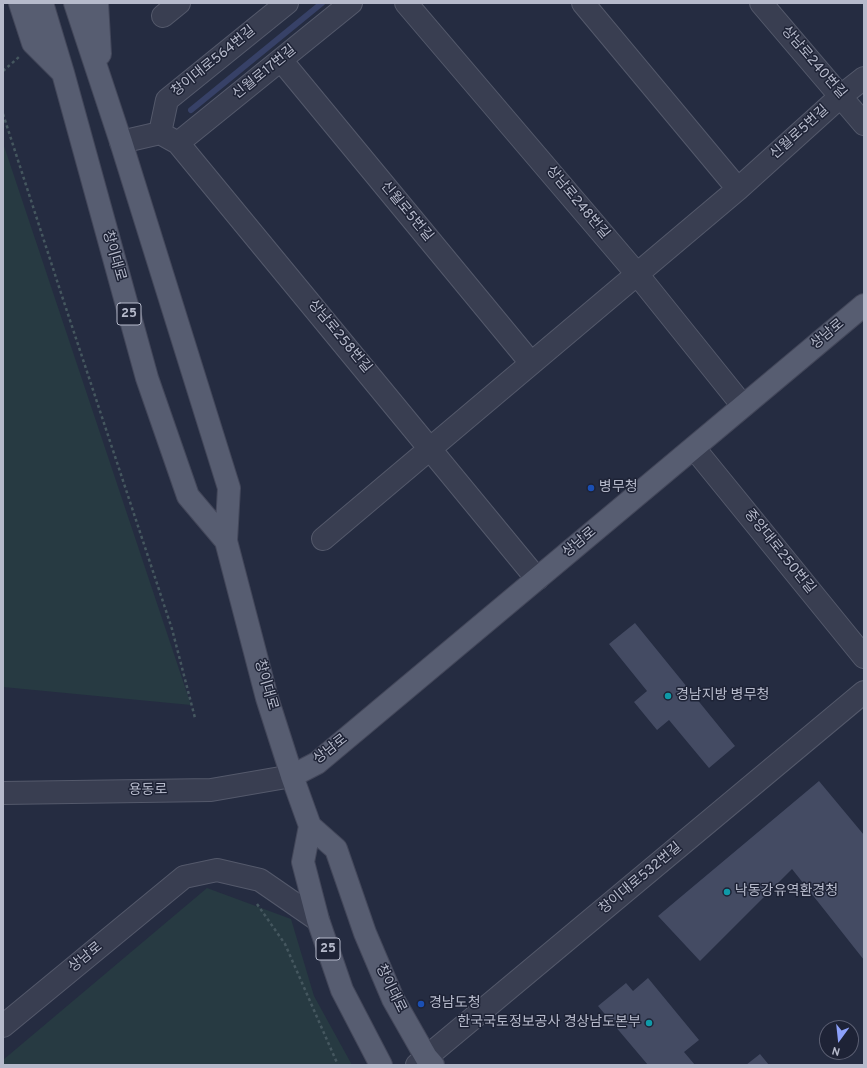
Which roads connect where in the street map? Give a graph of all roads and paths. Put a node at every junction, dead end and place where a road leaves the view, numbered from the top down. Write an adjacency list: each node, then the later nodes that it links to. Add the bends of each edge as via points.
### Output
1 (20, 3): 11 (main road, via 33,44)
2 (42, 3): 11 (main road, 창이대로 / 25)
3 (75, 3): 13 (main road, 창이대로 / 25)
4 (97, 3): 13 (main road)
5 (286, 3): 17 (street, 창이대로564번길, via 167,100)
6 (351, 3): 10 (street, 신월로17번길)
7 (406, 3): 20 (street, 상남로248번길)
8 (583, 3): 19 (street)
9 (761, 3): 14 (street, 상남로240번길)
10 (281, 60): 17 (street, 신월로17번길); 22 (street, 신월로5번길)
11 (63, 73): 27 (main road, 창이대로 / 25, via 147,378 188,496)
12 (864, 78): 14 (street, 신월로5번길)
13 (102, 83): 18 (main road, 창이대로 / 25)
14 (841, 96): 16 (street, 상남로240번길); 19 (street, 신월로5번길)
15 (3, 114): 31 (path, via 172,629)
16 (864, 124)
17 (169, 138): 18 (street); 24 (street, 상남로258번길)
18 (121, 142): 27 (main road, 창이대로 / 25, via 229,488)
19 (738, 189): 20 (street, 신월로5번길)
20 (637, 274): 22 (street, 신월로5번길); 23 (street, 상남로248번길)
21 (864, 305): 23 (main road, 상남로)
22 (531, 363): 24 (street, 신월로5번길)
23 (742, 406): 25 (main road, 상남로)
24 (430, 448): 26 (street, 신월로5번길); 28 (street, 상남로258번길)
25 (694, 448): 28 (main road, 상남로); 29 (street, 중앙대로250번길)
26 (323, 538)
27 (226, 541): 32 (main road, 창이대로 / 25, via 267,698)
28 (537, 579): 32 (main road, 상남로, via 317,763)
29 (864, 657)
30 (864, 692): 38 (street, 창이대로532번길)
31 (195, 718)
32 (292, 776): 33 (street, 용동로, via 211,790); 34 (main road, 창이대로 / 25)
33 (3, 793)
34 (310, 826): 36 (main road, 25, via 303,862); 38 (main road, 창이대로, via 336,849 365,933 393,999)
35 (235, 874): 36 (street, 상남로, via 260,880); 37 (street, 상남로, via 217,870 184,877); 39 (path, via 285,944)
36 (318, 920): 40 (main road, 25, via 342,990)
37 (3, 1026)
38 (426, 1062)
39 (338, 1065)
40 (381, 1065)

